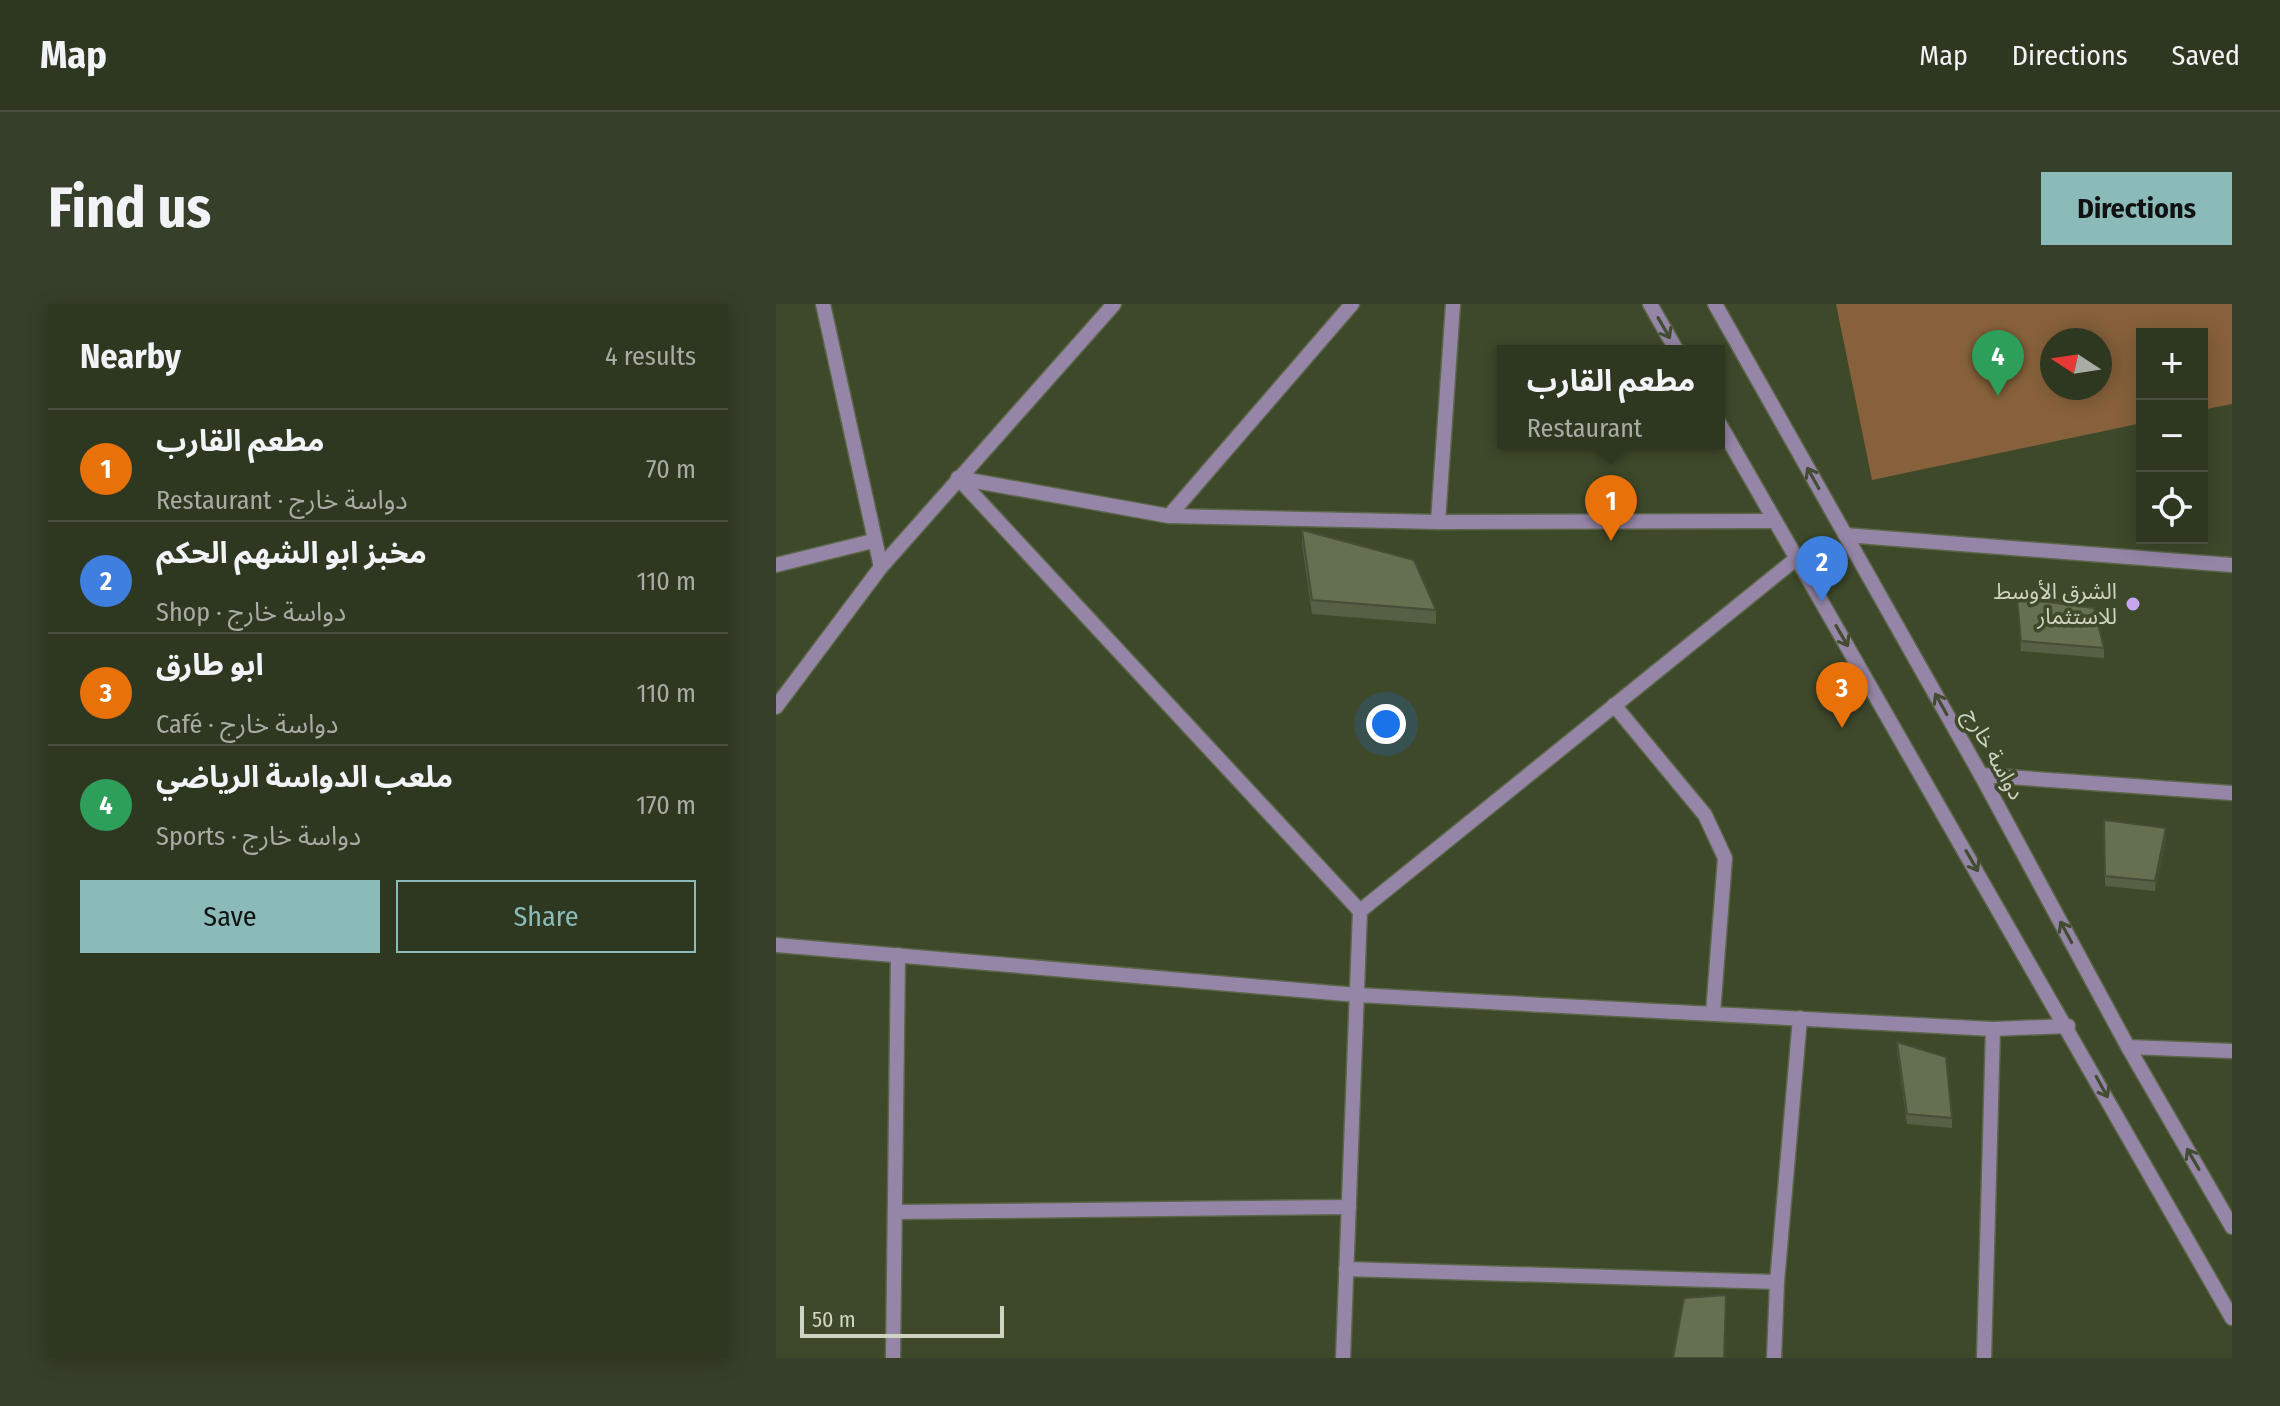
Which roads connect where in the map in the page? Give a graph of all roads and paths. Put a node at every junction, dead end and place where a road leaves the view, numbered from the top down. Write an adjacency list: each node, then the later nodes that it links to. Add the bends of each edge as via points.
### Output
1 (823, 304): 14 (street)
2 (1114, 304): 9 (street)
3 (1352, 304): 10 (street)
4 (1453, 304): 12 (street)
5 (1650, 304): 7 (street, one-way to 7)
6 (1715, 304): 13 (street, دواسة خارج, one-way to 6)
7 (1674, 345)
8 (1725, 434): 11 (street)
9 (958, 478): 10 (street); 18 (street); 23 (street)
10 (1169, 516): 12 (street)
11 (1775, 521): 12 (street); 15 (street)
12 (1438, 522)
13 (1845, 535): 17 (street); 21 (street, دواسة خارج, one-way to 13)
14 (873, 541): 16 (street); 18 (street)
15 (1797, 558): 19 (street); 29 (street, one-way to 29)
16 (776, 565)
17 (2232, 565)
18 (881, 567): 20 (street)
19 (1614, 705): 23 (street); 27 (street, via 1705,815 1725,858)
20 (776, 707)
21 (1981, 775): 22 (street); 31 (street, دواسة خارج, one-way to 21)
22 (2232, 793)
23 (1360, 911): 26 (street)
24 (776, 945): 25 (street)
25 (898, 955): 26 (street); 34 (street)
26 (1357, 995): 27 (street); 33 (street)
27 (1713, 1013): 28 (street)
28 (1800, 1018): 30 (street); 37 (street)
29 (2068, 1026): 30 (street); 38 (street, one-way to 38)
30 (1993, 1029): 42 (street)
31 (2128, 1047): 32 (street); 35 (street, دواسة خارج, one-way to 31)
32 (2232, 1051)
33 (1349, 1207): 34 (street); 36 (street)
34 (897, 1212): 39 (street)
35 (2232, 1227)
36 (1346, 1269): 37 (street); 40 (street)
37 (1777, 1282): 41 (street)
38 (2232, 1318)
39 (893, 1358)
40 (1343, 1358)
41 (1774, 1358)
42 (1984, 1358)

